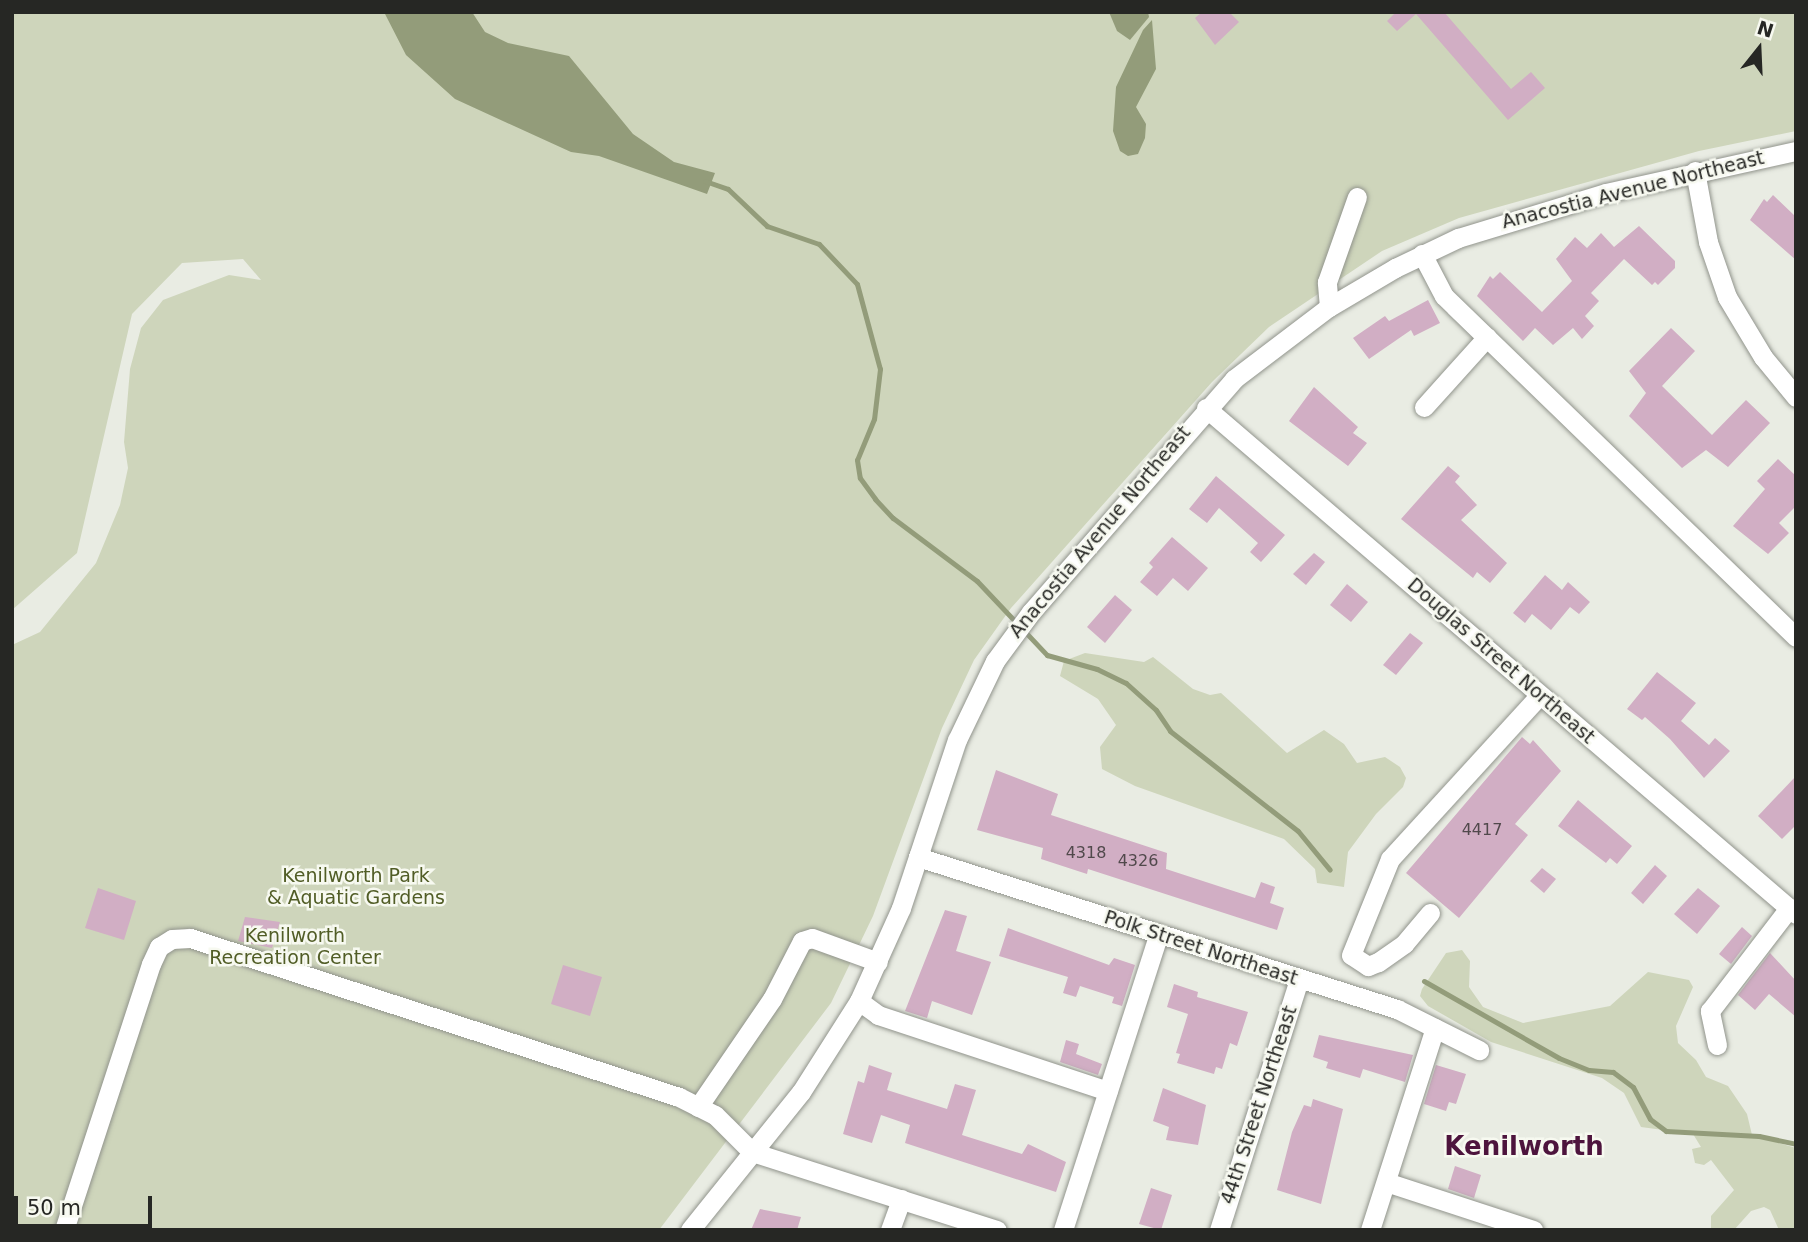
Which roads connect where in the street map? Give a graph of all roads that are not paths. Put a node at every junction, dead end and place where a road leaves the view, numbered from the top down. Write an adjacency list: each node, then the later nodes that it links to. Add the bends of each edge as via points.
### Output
1 (1796, 151): 2 (street, Anacostia Avenue Northeast)
2 (1695, 171): 4 (street, Anacostia Avenue Northeast, via 1514,219); 7 (street, via 1708,242 1727,296 1763,357)
3 (1357, 197): 5 (street, via 1327,282)
4 (1422, 254): 5 (street, Anacostia Avenue Northeast); 6 (street, via 1444,296)
5 (1329, 307): 9 (street, Anacostia Avenue Northeast, via 1254,362)
6 (1487, 337): 8 (street); 10 (street)
7 (1796, 397)
8 (1424, 407)
9 (1206, 408): 11 (street, Douglas Street Northeast); 12 (street, Anacostia Avenue Northeast, via 1012,635 969,711)
10 (1796, 637)
11 (1540, 695): 13 (street, Douglas Street Northeast); 14 (street, via 1390,859 1351,955 1368,966 1378,962 1404,944)
12 (918, 857): 15 (street, Polk Street Northeast); 16 (street, Anacostia Avenue Northeast)
13 (1792, 911): 20 (street, via 1710,1011)
14 (1430, 914)
15 (1158, 935): 17 (street, Polk Street Northeast); 22 (street)
16 (878, 962): 18 (street, Anacostia Avenue Northeast); 23 (street, via 812,938 802,941 772,999)
17 (1299, 980): 19 (street, Polk Street Northeast, via 1397,1009); 32 (street, 44th Street Northeast)
18 (859, 1001): 22 (street, via 878,1015); 24 (street, Anacostia Avenue Northeast, via 815,1072)
19 (1435, 1028): 21 (street, Polk Street Northeast); 25 (street)
20 (1717, 1045)
21 (1479, 1050)
22 (1108, 1091): 31 (street)
23 (698, 1107): 24 (street, via 715,1115); 27 (street, via 190,938 172,939 159,947 150,964)
24 (752, 1152): 26 (street); 28 (street, Anacostia Avenue Northeast)
25 (1385, 1182): 33 (street); 34 (street)
26 (901, 1199): 29 (street); 30 (street)
27 (64, 1230)
28 (690, 1230)
29 (890, 1230)
30 (997, 1230)
31 (1063, 1230)
32 (1219, 1230)
33 (1370, 1230)
34 (1533, 1230)

